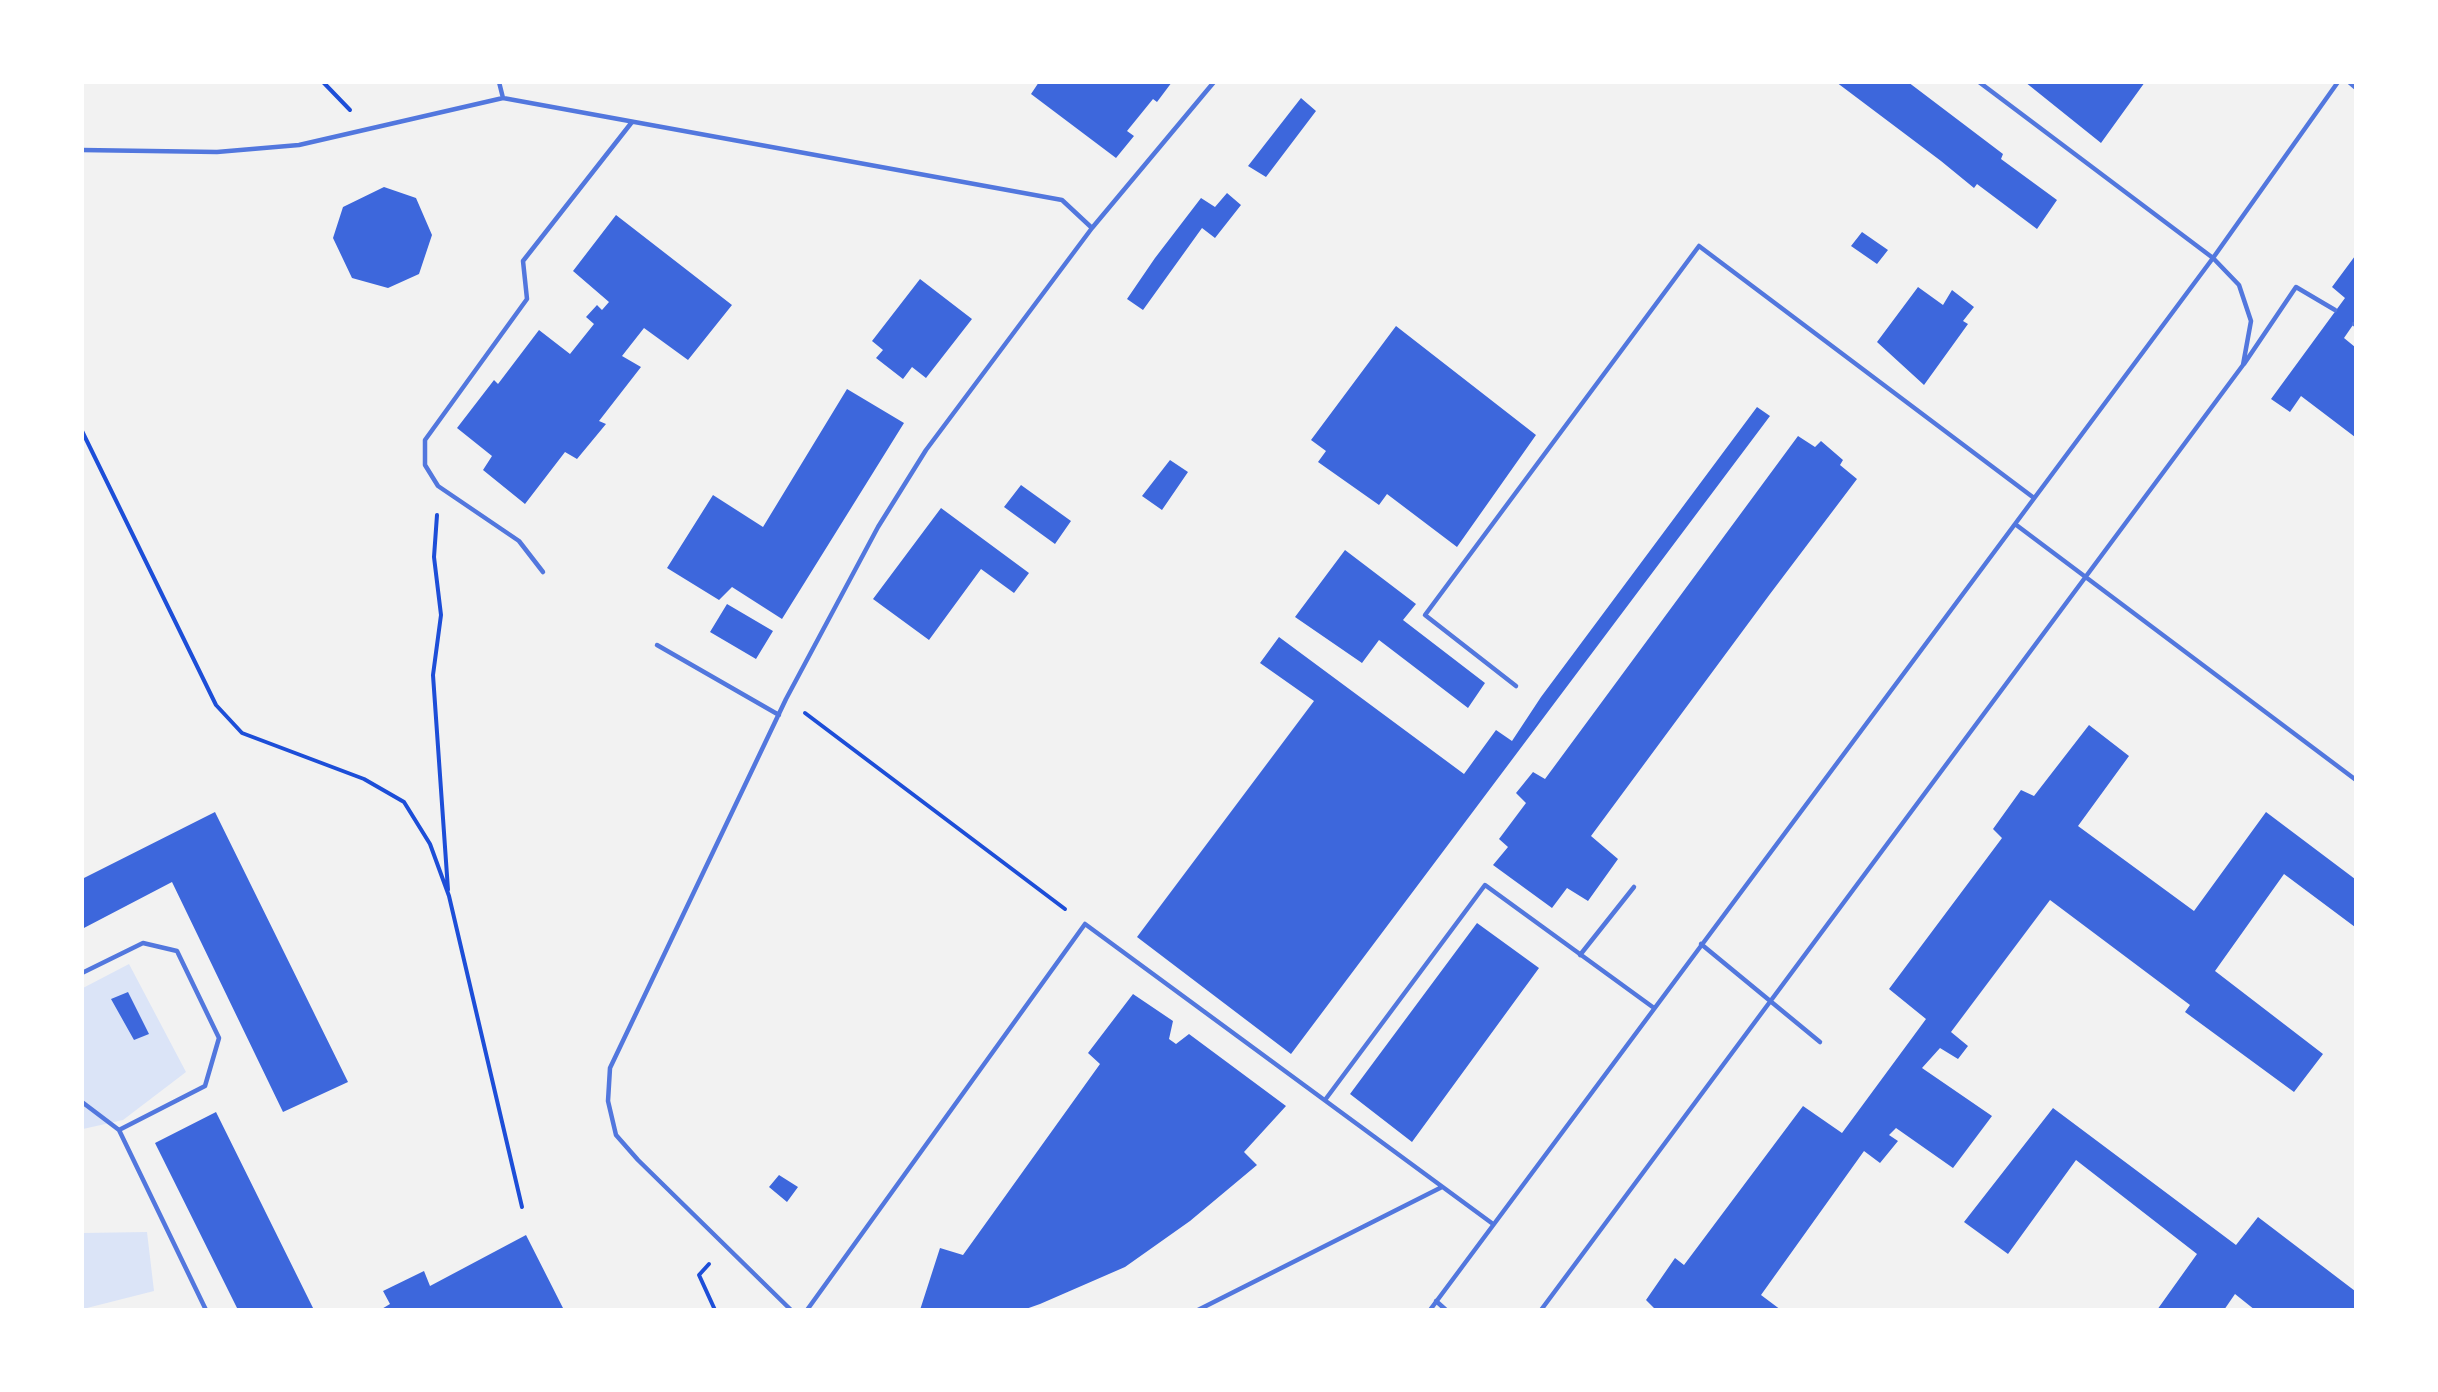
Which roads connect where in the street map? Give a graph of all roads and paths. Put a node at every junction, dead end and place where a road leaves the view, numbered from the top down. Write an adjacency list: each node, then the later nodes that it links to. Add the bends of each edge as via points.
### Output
1 (499, 82): 7 (lane)
2 (1214, 82): 10 (lane)
3 (1979, 82): 11 (lane)
4 (2338, 82): 11 (lane)
5 (2349, 82): 6 (lane)
6 (2355, 88)
7 (503, 98): 8 (lane); 9 (lane, via 299,145 217,152)
8 (632, 122): 10 (lane, via 1062,200); 15 (lane, via 523,261 526,299 425,440 425,465)
9 (82, 150)
10 (1092, 228): 22 (lane, via 926,450 878,527)
11 (2213, 258): 13 (lane, via 2239,285 2251,321); 16 (lane)
12 (2335, 310): 13 (lane, via 2296,287)
13 (2243, 365): 19 (lane)
14 (82, 431): 26 (path, via 216,705 242,733 364,779 404,802 430,844)
15 (438, 486): 18 (lane, via 519,541); 26 (path, via 434,557 441,615 433,675)
16 (2034, 498): 17 (lane); 21 (lane, via 1698,246 1425,615)
17 (2015, 524): 19 (lane); 28 (lane)
18 (543, 572)
19 (2086, 577): 24 (lane); 31 (lane)
20 (657, 645): 23 (lane)
21 (1516, 686)
22 (786, 699): 23 (lane); 27 (path)
23 (779, 715): 40 (lane, via 610,1068 608,1101 616,1135)
24 (2355, 780)
25 (1634, 887): 29 (lane)
26 (449, 896): 38 (path)
27 (1085, 924): 34 (lane); 45 (lane)
28 (1701, 944): 31 (lane); 32 (lane)
29 (1580, 955): 32 (lane); 34 (lane, via 1485,885)
30 (82, 973): 36 (lane, via 143,943 177,951 219,1038 205,1086)
31 (1770, 1000): 33 (lane); 49 (lane)
32 (1654, 1008): 39 (lane)
33 (1820, 1042)
34 (1325, 1100): 37 (lane)
35 (82, 1102): 36 (lane)
36 (119, 1130): 42 (lane)
37 (1443, 1187): 39 (lane); 46 (lane)
38 (522, 1207)
39 (1492, 1224): 41 (lane)
40 (726, 1246): 43 (path, via 699,1275); 44 (lane)
41 (1436, 1301): 47 (lane); 48 (lane)
42 (206, 1310)
43 (715, 1310)
44 (791, 1310)
45 (807, 1310)
46 (1198, 1310)
47 (1430, 1310)
48 (1446, 1310)
49 (1541, 1310)

